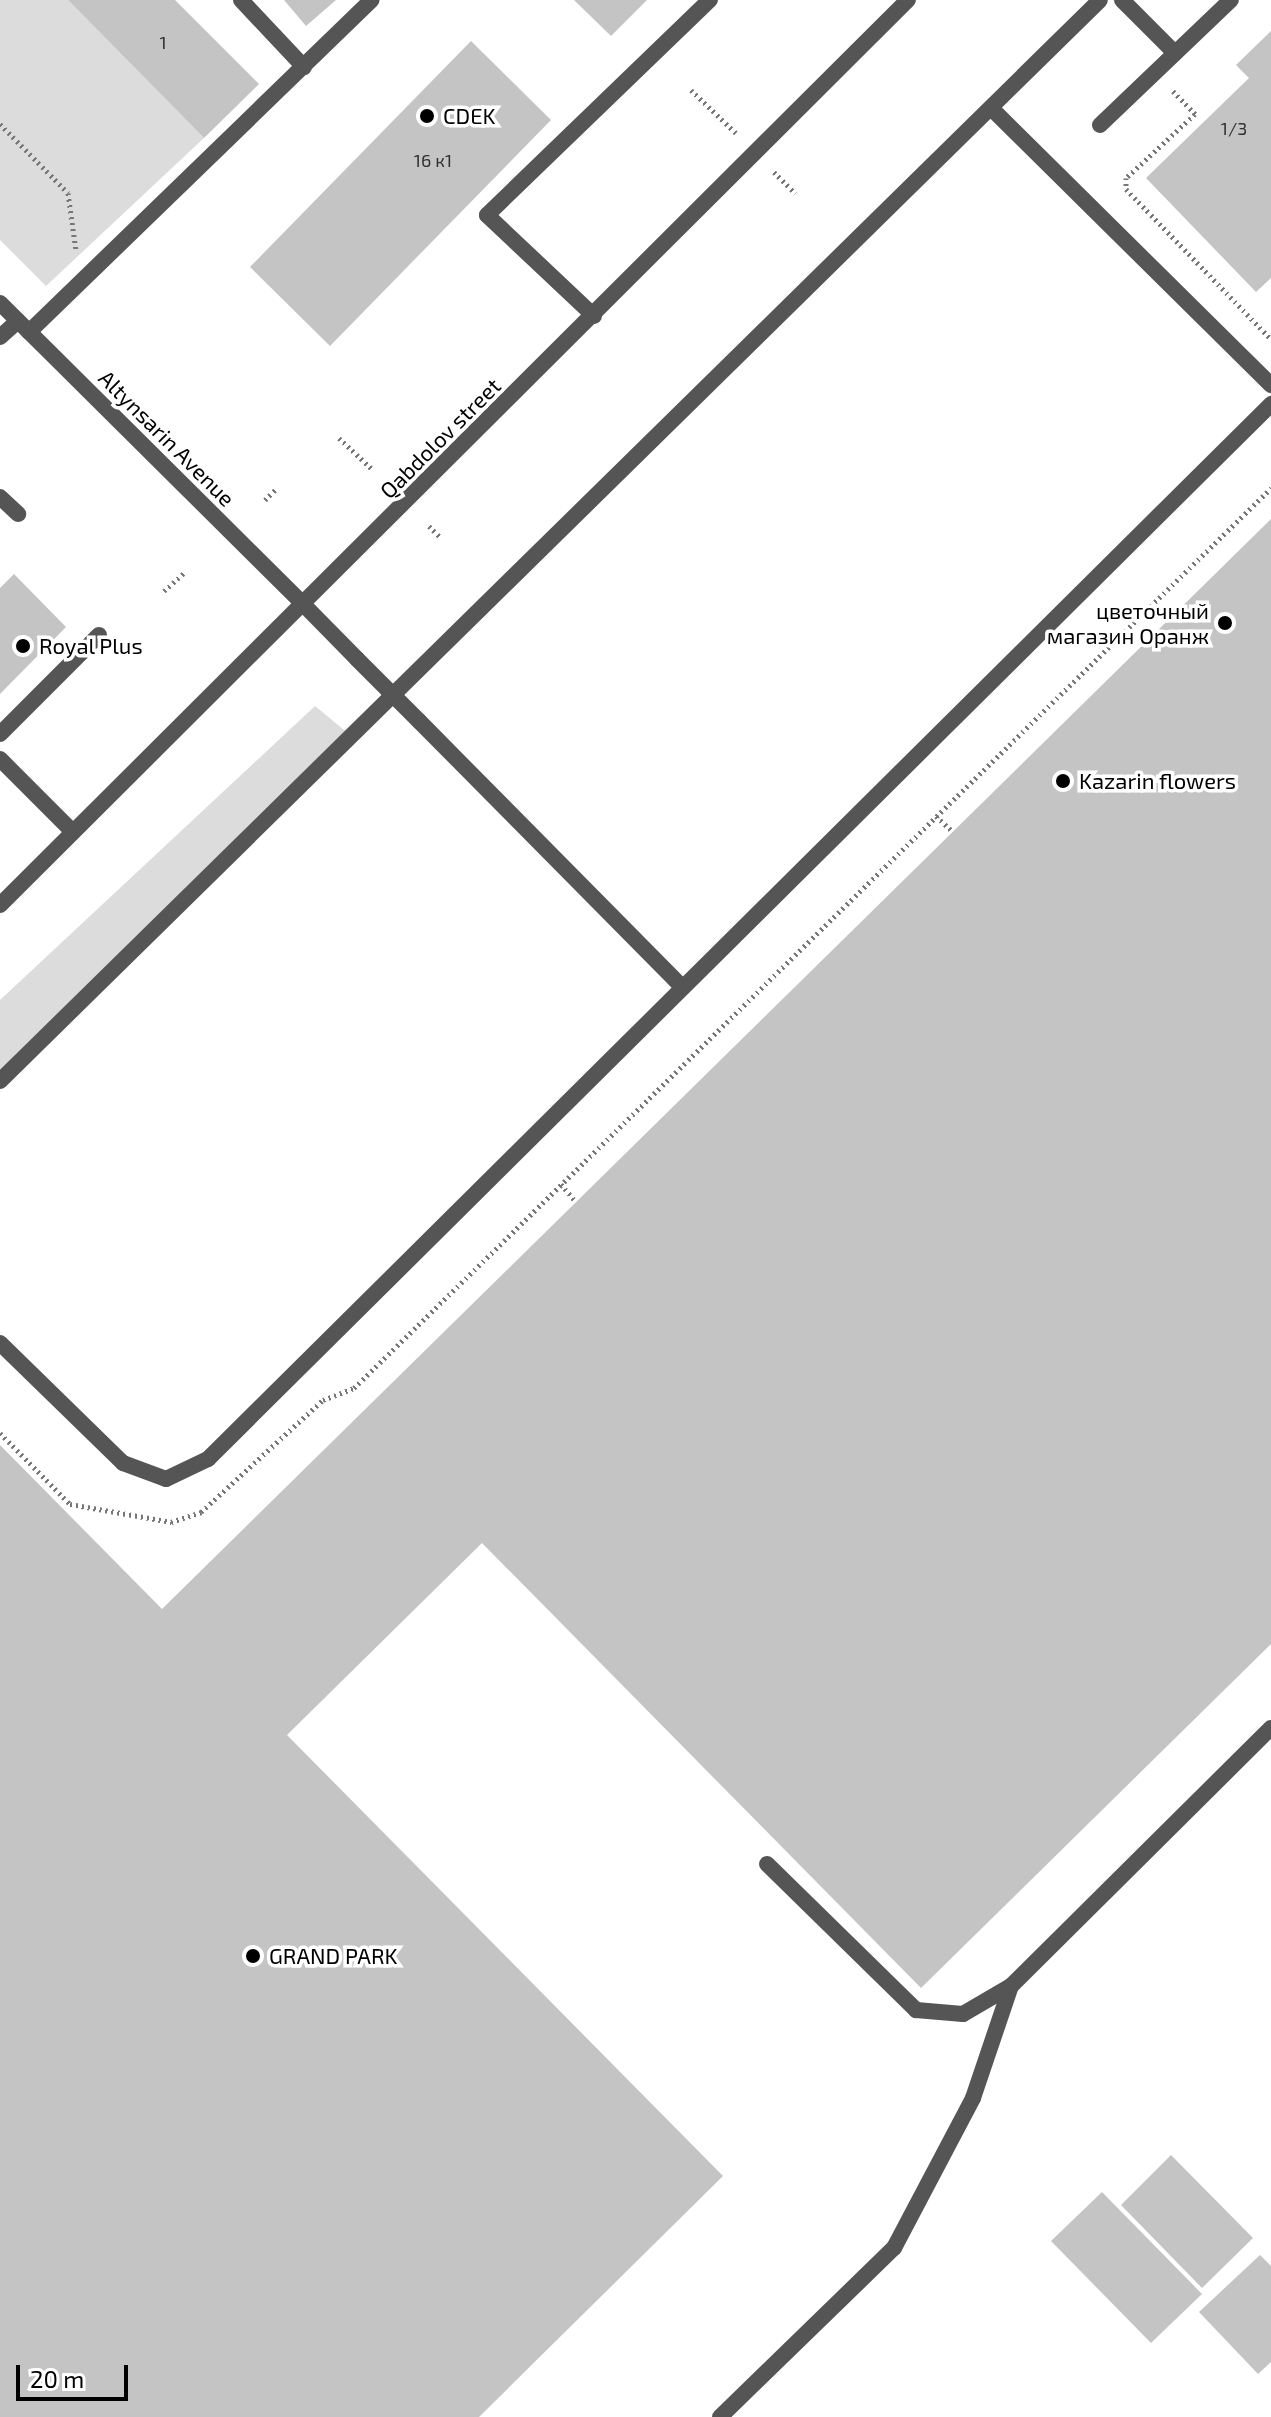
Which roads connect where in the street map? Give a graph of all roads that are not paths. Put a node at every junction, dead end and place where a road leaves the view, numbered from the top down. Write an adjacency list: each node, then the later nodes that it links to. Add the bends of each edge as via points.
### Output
1 (241, 0): 9 (street)
2 (372, 0): 9 (street)
3 (710, 0): 13 (street, via 487,215)
4 (908, 0): 13 (street, Qabdolov street)
5 (1100, 0): 10 (street)
6 (1122, 0): 8 (street)
7 (1231, 0): 8 (street)
8 (1175, 53): 11 (street)
9 (304, 67): 14 (street, via 81,282)
10 (991, 108): 16 (street); 27 (street)
11 (1100, 125)
12 (0, 303): 14 (street, Altynsarin Avenue)
13 (594, 316): 20 (street, Qabdolov street)
14 (23, 326): 15 (street); 20 (street, Altynsarin Avenue)
15 (0, 337)
16 (1271, 385)
17 (1271, 404): 26 (street)
18 (0, 497): 19 (street)
19 (18, 514)
20 (303, 604): 24 (street, Qabdolov street); 26 (street, Altynsarin Avenue, bridge)
21 (99, 635): 22 (street)
22 (0, 734)
23 (0, 759): 24 (street)
24 (73, 832): 25 (street, Qabdolov street)
25 (0, 905)
26 (682, 987): 28 (street, via 208,1459 166,1479 123,1463)
27 (0, 1081)
28 (0, 1343)
29 (1271, 1728): 31 (street)
30 (767, 1864): 31 (street, via 916,2010 963,2014)
31 (1011, 1986): 32 (street, via 973,2098 894,2248)
32 (720, 2417)

